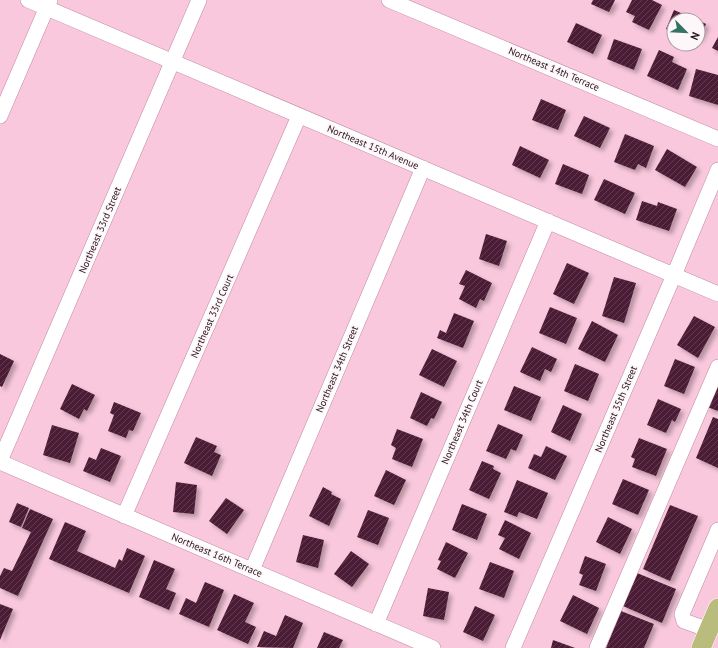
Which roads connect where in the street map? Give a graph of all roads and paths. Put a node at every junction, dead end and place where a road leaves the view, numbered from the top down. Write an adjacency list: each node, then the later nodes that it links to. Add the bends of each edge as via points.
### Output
1 (28, 0): 4 (street, Northeast 15th Avenue)
2 (199, 0): 5 (street, Northeast 33rd Street)
3 (389, 0): 8 (street, Northeast 14th Terrace)
4 (48, 4): 5 (street, Northeast 15th Avenue); 6 (street)
5 (173, 62): 7 (street, Northeast 15th Avenue); 15 (street, Northeast 33rd Street)
6 (0, 116)
7 (299, 116): 9 (street, Northeast 15th Avenue); 16 (street, Northeast 33rd Court)
8 (718, 139)
9 (423, 168): 11 (street, Northeast 15th Avenue); 18 (street, Northeast 34th Street)
10 (718, 170): 12 (street, Northeast 35th Street)
11 (548, 221): 12 (street, Northeast 15th Avenue); 20 (street, Northeast 34th Court)
12 (674, 275): 13 (street, Northeast 15th Avenue); 23 (street, Northeast 35th Street)
13 (718, 294)
14 (718, 367): 24 (street)
15 (0, 461): 16 (street, Northeast 16th Terrace)
16 (124, 516): 18 (street, Northeast 16th Terrace)
17 (718, 530): 21 (street, via 682,614 684,621)
18 (252, 570): 20 (street, Northeast 16th Terrace)
19 (718, 608): 21 (main road)
20 (376, 624): 22 (street, Northeast 16th Terrace)
21 (709, 630): 25 (main road)
22 (433, 648)
23 (513, 648)
24 (597, 648)
25 (701, 648)

